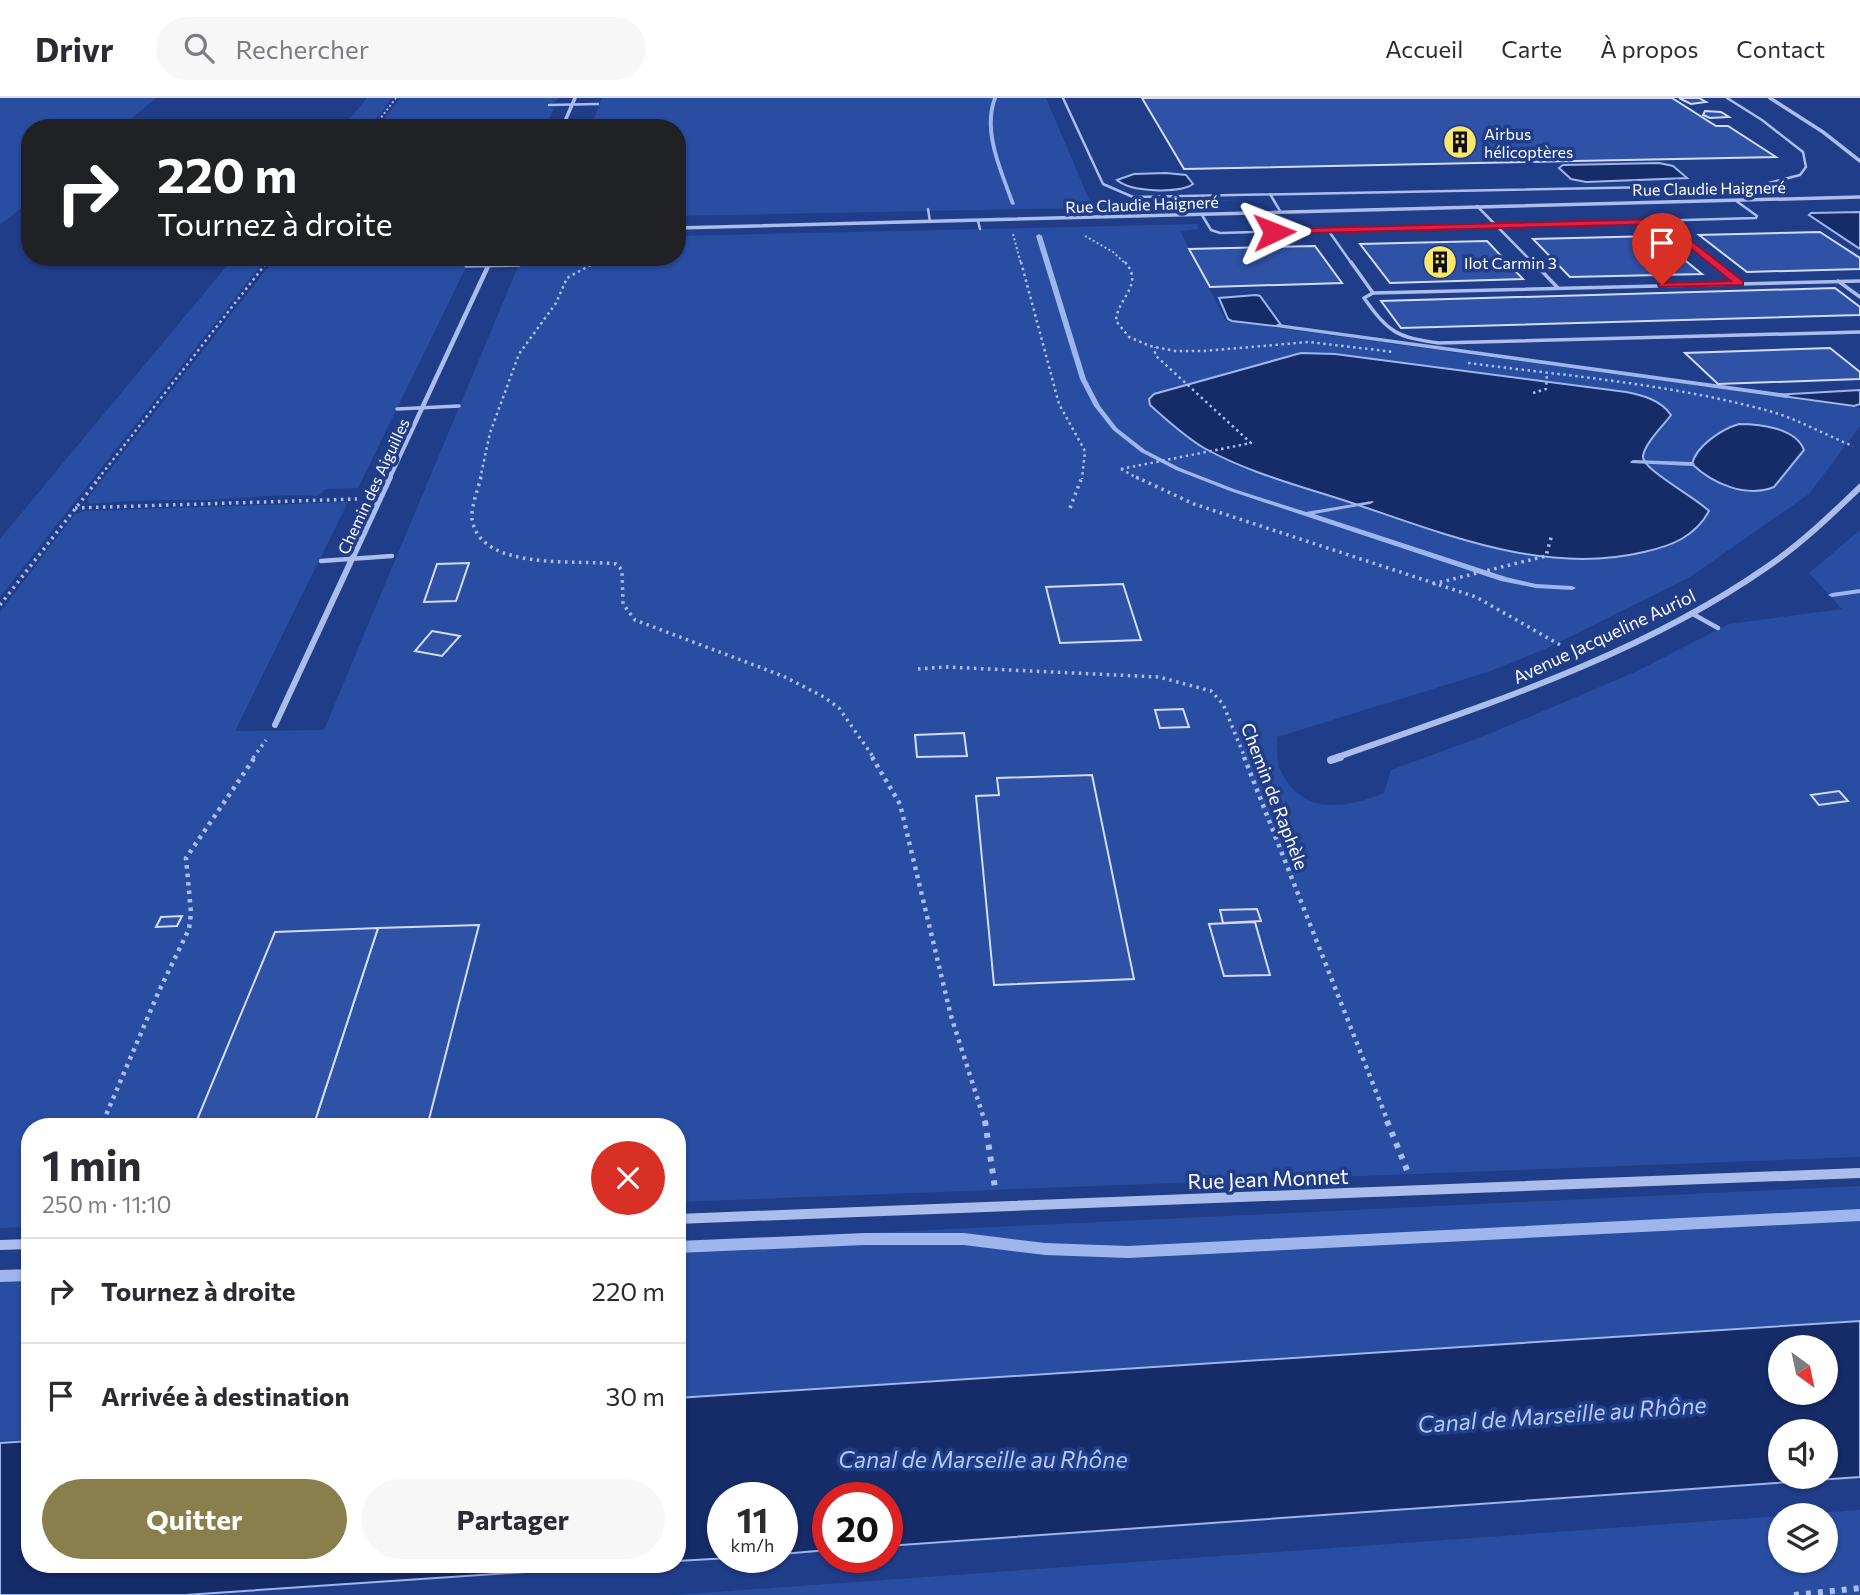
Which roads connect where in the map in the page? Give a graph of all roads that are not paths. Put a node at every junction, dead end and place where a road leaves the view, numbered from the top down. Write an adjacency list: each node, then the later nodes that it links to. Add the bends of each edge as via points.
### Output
1 (575, 98): 7 (street)
2 (1063, 98): 10 (lane, via 1103,184 1112,190 1133,197)
3 (1727, 98): 10 (lane, via 1803,152 1806,167 1800,175 1761,185)
4 (1770, 98): 9 (street)
5 (598, 104): 7 (lane)
6 (550, 105): 7 (lane)
7 (572, 105): 8 (street)
8 (566, 119)
9 (1860, 161)
10 (1270, 194): 15 (lane)
11 (1860, 197): 12 (street, Rue Claudie Haigneré)
12 (1735, 200): 13 (street, Rue Claudie Haigneré); 19 (lane, via 1756,218)
13 (1478, 206): 15 (street, Rue Claudie Haigneré); 20 (lane)
14 (928, 209): 18 (lane)
15 (1280, 211): 16 (street, Rue Claudie Haigneré)
16 (1202, 215): 17 (street, Rue Claudie Haigneré); 23 (lane, via 1211,230 1220,233)
17 (978, 221): 18 (street, Rue Claudie Haigneré); 22 (lane)
18 (930, 222): 21 (street, Rue Claudie Haigneré)
19 (1663, 222): 20 (lane); 28 (lane)
20 (1496, 225): 23 (lane); 29 (lane)
21 (686, 228)
22 (980, 229)
23 (1328, 230): 30 (lane)
24 (466, 266): 25 (lane)
25 (488, 266): 34 (street, Chemin des Aiguilles)
26 (1838, 281): 27 (lane); 28 (lane); 31 (lane)
27 (1860, 281)
28 (1740, 283): 29 (lane)
29 (1559, 288): 30 (lane)
30 (1373, 293): 32 (lane, via 1364,298 1383,325 1403,335 1445,342)
31 (1860, 297)
32 (1860, 332)
33 (459, 406): 34 (lane)
34 (422, 408): 35 (lane); 38 (street, Chemin des Aiguilles)
35 (397, 409)
36 (1860, 487): 40 (street, Avenue Jacqueline Auriol, via 1797,544)
37 (392, 556): 38 (lane)
38 (352, 559): 39 (lane); 42 (street, Chemin des Aiguilles)
39 (321, 561)
40 (1691, 613): 41 (lane); 43 (street, Avenue Jacqueline Auriol, via 1509,695)
41 (1718, 628)
42 (275, 724)
43 (1331, 760)
44 (1860, 1173): 45 (street, Rue Jean Monnet)
45 (686, 1219)
46 (21, 1244): 47 (street)
47 (0, 1245)

